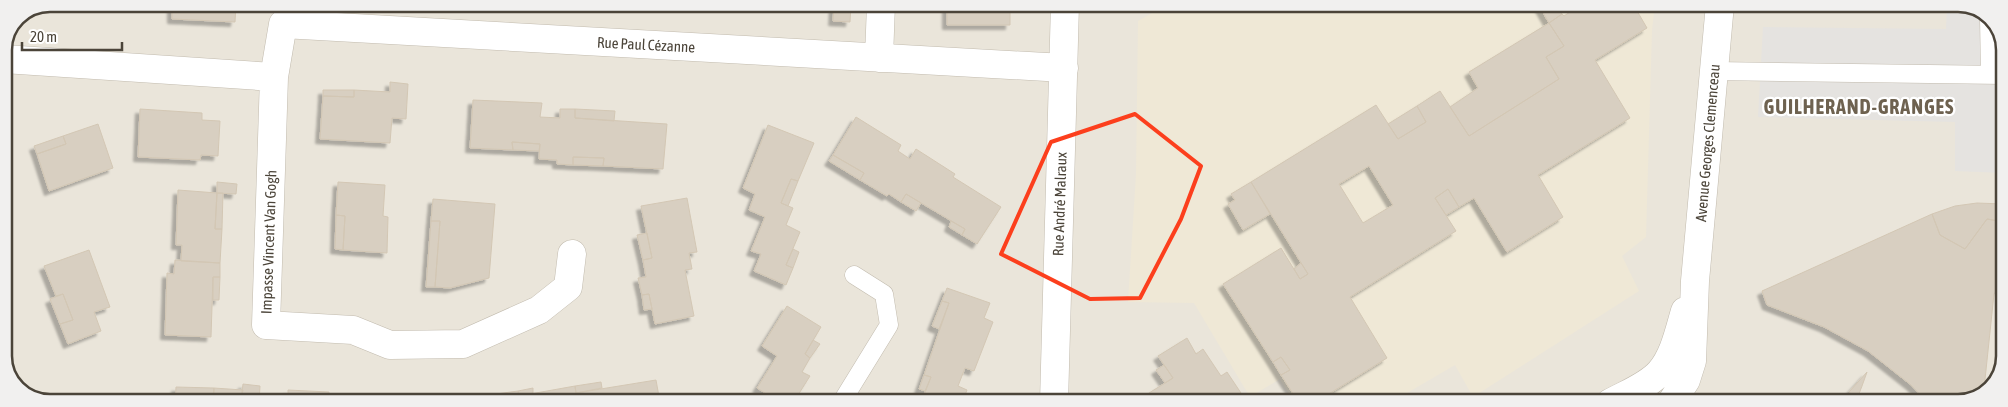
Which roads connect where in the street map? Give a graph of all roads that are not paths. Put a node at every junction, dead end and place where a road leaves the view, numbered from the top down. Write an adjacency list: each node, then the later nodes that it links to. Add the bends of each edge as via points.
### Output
1 (881, 12): 6 (street)
2 (1065, 12): 9 (street, Rue André Malraux)
3 (1719, 12): 10 (street, Avenue Georges Clemenceau)
4 (283, 14): 6 (street, Rue Paul Cézanne); 12 (street, Rue Paul Cézanne)
5 (1991, 34): 8 (lane)
6 (879, 58): 9 (street, Rue Paul Cézanne)
7 (12, 60): 12 (street)
8 (1995, 61)
9 (1064, 68): 17 (street, Rue André Malraux)
10 (1714, 71): 11 (lane); 15 (street, Avenue Georges Clemenceau)
11 (1995, 75)
12 (274, 77): 13 (street, Impasse Vincent Van Gogh, via 266,325 353,330 390,345 463,344 539,310 568,287)
13 (572, 254)
14 (854, 275): 16 (lane, via 884,294 889,325)
15 (1695, 281): 18 (street, Avenue Georges Clemenceau, via 1668,360 1648,382); 19 (street, Avenue Georges Clemenceau, via 1692,361)
16 (846, 394)
17 (1054, 394)
18 (1626, 394)
19 (1677, 394)

